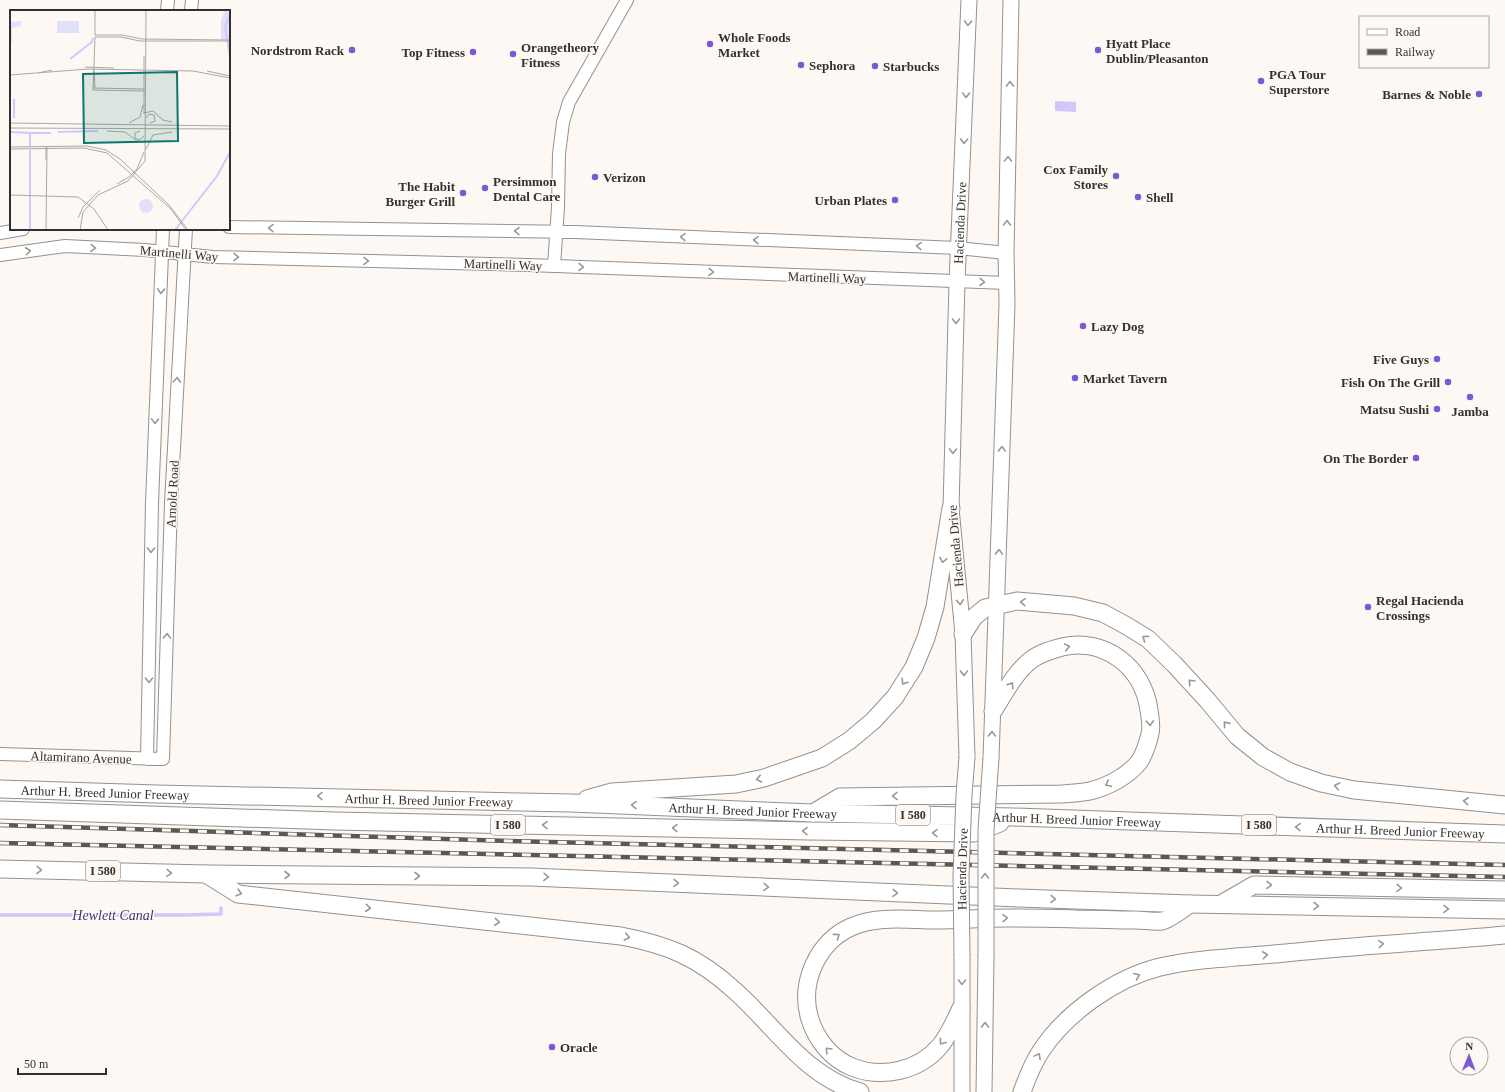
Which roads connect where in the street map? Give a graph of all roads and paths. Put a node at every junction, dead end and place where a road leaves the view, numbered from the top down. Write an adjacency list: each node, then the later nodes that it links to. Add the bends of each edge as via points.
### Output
1 (168, 0): 6 (street)
2 (192, 0): 7 (street)
3 (627, 0): 12 (street, via 569,102 563,122 559,154)
4 (969, 0): 14 (main road, Hacienda Drive, one-way to 14)
5 (1011, 0): 17 (main road, Hacienda Drive, one-way to 5)
6 (167, 10)
7 (191, 10)
8 (230, 227): 12 (street, one-way to 8)
9 (17, 230): 13 (street)
10 (163, 230): 15 (street, Arnold Road)
11 (186, 230): 16 (street, Arnold Road)
12 (556, 232): 14 (street, one-way to 12); 19 (street)
13 (0, 233)
14 (958, 248): 17 (street); 20 (main road, Hacienda Drive)
15 (162, 252): 16 (street, Martinelli Way); 18 (street, Martinelli Way, one-way to 15, via 65,246); 27 (street, Arnold Road, one-way to 27, via 152,503)
16 (184, 253): 19 (street, Martinelli Way, one-way to 19, via 213,257); 28 (street, Arnold Road, one-way to 16, via 171,504)
17 (1006, 253): 21 (main road, Hacienda Drive)
18 (0, 255)
19 (554, 266): 20 (street, Martinelli Way, one-way to 20)
20 (957, 282): 21 (street, Martinelli Way, one-way to 21); 22 (main road, Hacienda Drive, one-way to 22)
21 (1007, 283): 23 (main road, Hacienda Drive, one-way to 21)
22 (951, 508): 24 (main road, Hacienda Drive, one-way to 24); 30 (highway, one-way to 30, via 935,607 914,667 895,697 873,721 849,741 822,758 764,778 736,784 612,792)
23 (997, 605): 24 (highway, via 985,608); 25 (main road, Hacienda Drive); 31 (highway, one-way to 23, via 1354,790 1321,783 1290,772 1263,757 1237,736 1174,664 1148,639 1127,626 1103,614 1074,606 1017,601)
24 (963, 634): 43 (main road, Hacienda Drive, one-way to 43, bridge, via 967,757 961,876)
25 (993, 711): 33 (highway, one-way to 33, via 1017,675 1031,660 1057,648 1071,645 1092,646 1115,655 1131,668 1148,699 1151,733 1139,761 1110,784 1090,791 1062,794 840,797); 46 (main road, Hacienda Drive, one-way to 25, bridge, via 986,838)
26 (0, 754): 27 (street, Altamirano Avenue)
27 (148, 759): 28 (street, Altamirano Avenue)
28 (163, 759)
29 (0, 789): 30 (highway, Arthur H. Breed Junior Freeway / I 580, one-way to 29)
30 (571, 803): 33 (highway, Arthur H. Breed Junior Freeway / I 580, one-way to 30)
31 (1505, 805)
32 (0, 810): 34 (highway, I 580, one-way to 32, via 974,833 351,821)
33 (813, 813): 34 (highway, Arthur H. Breed Junior Freeway / I 580)
34 (1013, 817): 35 (highway, Arthur H. Breed Junior Freeway / I 580, one-way to 34)
35 (1505, 834)
36 (0, 868): 37 (highway, I 580, one-way to 37)
37 (206, 874): 39 (highway, I 580, one-way to 39, via 530,877); 44 (highway, one-way to 44, via 238,894 649,941 680,952 709,969 735,990 806,1062 826,1078)
38 (1505, 890): 40 (highway, I 580, one-way to 38, via 1254,885)
39 (1190, 904): 40 (highway, I 580); 43 (highway, one-way to 39, via 940,1046 927,1058 891,1073 872,1072 851,1066 834,1056 819,1041 807,1008 806,990 810,973 820,954 834,938 851,927 871,921 1006,918 1163,921)
40 (1221, 904): 41 (highway, I 580, one-way to 41)
41 (1505, 910)
42 (1505, 935): 47 (highway, one-way to 42, via 1041,1051 1060,1028 1084,1006 1108,989 1159,968 1190,962 1342,947)
43 (961, 1008): 45 (main road, Hacienda Drive)
44 (860, 1092)
45 (962, 1092)
46 (984, 1092)
47 (1022, 1092)

